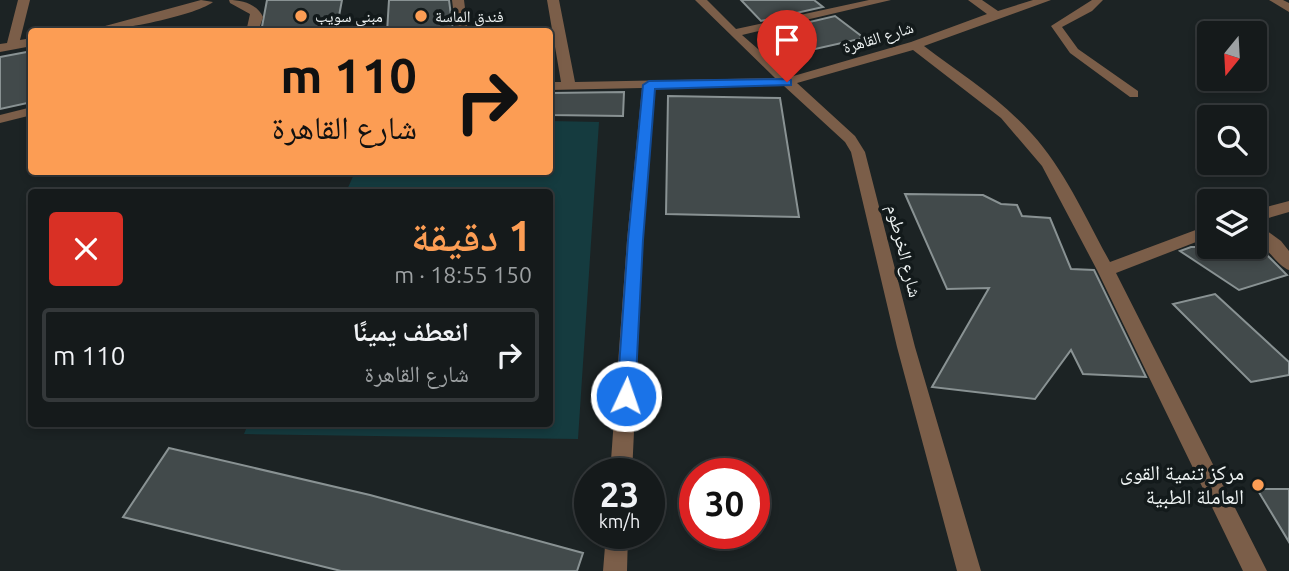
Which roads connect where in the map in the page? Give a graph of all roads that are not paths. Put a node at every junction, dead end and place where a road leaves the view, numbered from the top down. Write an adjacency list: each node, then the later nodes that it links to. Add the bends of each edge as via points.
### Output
1 (24, 0): 20 (street)
2 (235, 0): 11 (street); 15 (street, via 256,12)
3 (458, 0): 16 (street)
4 (554, 0): 24 (street)
5 (701, 0): 17 (street, شارع الخرطوم)
6 (885, 0): 17 (street)
7 (974, 0): 13 (street)
8 (1045, 0): 13 (street, شارع القاهرة)
9 (1098, 0): 25 (lane, via 1056,26 1074,51)
10 (1275, 0): 12 (street)
11 (206, 1): 14 (street)
12 (1289, 8)
13 (996, 15): 19 (street, شارع القاهرة)
14 (108, 28)
15 (253, 28)
16 (462, 28)
17 (733, 33): 21 (street, شارع الخرطوم)
18 (28, 43): 20 (street)
19 (915, 45): 21 (street, شارع القاهرة); 33 (street, via 1028,138 1048,164)
20 (6, 46)
21 (787, 82): 22 (street, شارع القاهرة); 37 (street, شارع الخرطوم, via 850,139 858,152)
22 (649, 85): 24 (street, شارع القاهرة); 34 (street)
23 (553, 86): 24 (street, شارع القاهرة)
24 (569, 87)
25 (1134, 94)
26 (28, 112): 27 (street)
27 (0, 119)
28 (1289, 206): 29 (street)
29 (1267, 212)
30 (1197, 236): 33 (street)
31 (1267, 239): 32 (street)
32 (1289, 264)
33 (1106, 270): 38 (street)
34 (622, 458)
35 (616, 549): 36 (street)
36 (615, 571)
37 (968, 571)
38 (1255, 571)

